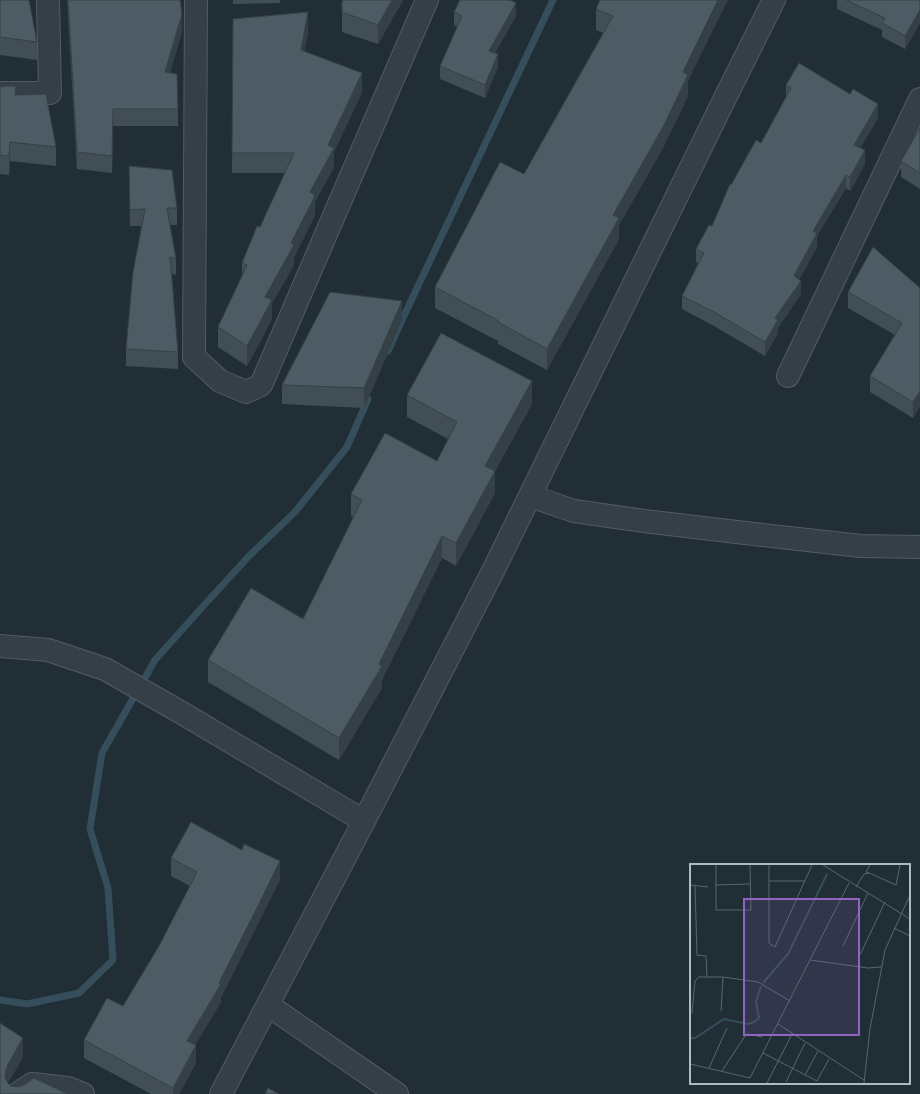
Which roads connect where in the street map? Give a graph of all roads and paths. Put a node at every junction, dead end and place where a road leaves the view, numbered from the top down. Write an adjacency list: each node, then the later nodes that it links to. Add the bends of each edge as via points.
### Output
1 (48, 0): 5 (street, via 50,93)
2 (196, 0): 3 (street, via 194,357 220,381 246,392 261,385)
3 (427, 0)
4 (774, 0): 8 (street)
5 (0, 93)
6 (920, 99): 7 (street)
7 (788, 376)
8 (530, 496): 9 (street, via 574,511 644,521 861,546); 11 (street)
9 (920, 547)
10 (0, 646): 11 (street, via 48,650 105,669)
11 (364, 821): 12 (street)
12 (268, 1005): 13 (street); 16 (street)
13 (387, 1091)
14 (17, 1094): 15 (street, via 32,1084 68,1088)
15 (83, 1094)
16 (221, 1094)

